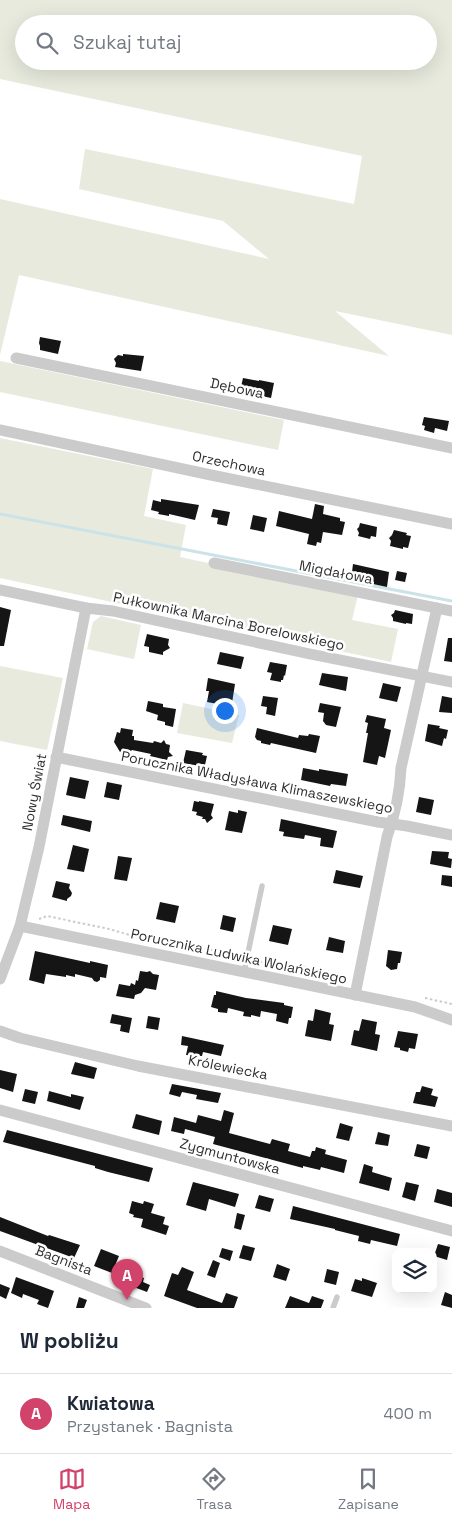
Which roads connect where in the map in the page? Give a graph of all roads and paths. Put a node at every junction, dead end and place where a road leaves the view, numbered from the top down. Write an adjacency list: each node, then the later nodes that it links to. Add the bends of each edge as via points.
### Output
1 (16, 358): 3 (street, Dębowa)
2 (0, 430): 4 (street, Orzechowa)
3 (452, 448)
4 (452, 524)
5 (214, 563): 8 (street, Migdałowa)
6 (0, 590): 7 (street, Pułkownika Marcina Borelowskiego)
7 (86, 608): 10 (street, Pułkownika Marcina Borelowskiego); 12 (street, Nowy Świat)
8 (437, 608): 9 (street, Migdałowa); 10 (street)
9 (452, 611)
10 (421, 675): 11 (street, Pułkownika Marcina Borelowskiego); 13 (street)
11 (452, 682)
12 (56, 756): 13 (street, Porucznika Władysława Klimaszewskiego); 16 (street, Nowy Świat)
13 (392, 824): 14 (street, Porucznika Władysława Klimaszewskiego); 19 (street)
14 (452, 835)
15 (262, 886): 17 (lane)
16 (20, 926): 17 (street, Porucznika Ludwika Wolańskiego); 18 (street, Nowy Świat)
17 (244, 973): 19 (street, Porucznika Ludwika Wolańskiego)
18 (0, 979)
19 (355, 995): 20 (street, Porucznika Ludwika Wolańskiego, via 415,1007)
20 (452, 1020)
21 (0, 1031): 23 (street, Królewiecka, via 138,1066)
22 (0, 1110): 24 (street, Zygmuntowska)
23 (452, 1126)
24 (452, 1231)
25 (0, 1251): 27 (street, Bagnista)
26 (337, 1297): 28 (lane)
27 (142, 1307)
28 (333, 1308)

